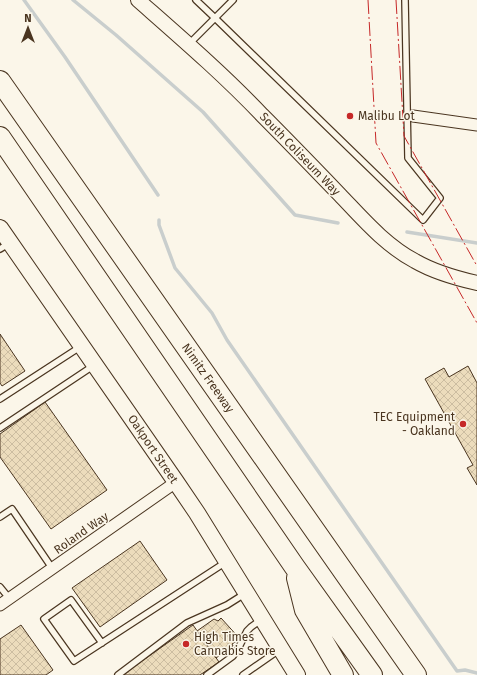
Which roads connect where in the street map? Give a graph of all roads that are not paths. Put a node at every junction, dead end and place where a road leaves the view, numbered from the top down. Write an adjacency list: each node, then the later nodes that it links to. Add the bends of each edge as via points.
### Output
1 (138, 0): 6 (street, South Coliseum Way)
2 (196, 0): 5 (lane)
3 (233, 0): 5 (lane)
4 (405, 0): 5 (lane, via 408,158 440,198 423,220)
5 (215, 18): 6 (lane)
6 (189, 45): 13 (street, South Coliseum Way, via 262,114 387,242 414,261 442,274)
7 (0, 81): 35 (highway, Nimitz Freeway)
8 (413, 116): 9 (street)
9 (477, 125)
10 (0, 137): 21 (highway)
11 (0, 228): 12 (main road, Oakport Street)
12 (5, 246): 14 (main road, Oakport Street)
13 (477, 283)
14 (82, 346): 15 (main road, Oakport Street); 16 (lane)
15 (95, 365): 17 (lane); 18 (main road, Oakport Street)
16 (0, 399)
17 (0, 428)
18 (176, 482): 20 (main road, Oakport Street); 22 (street, Roland Way)
19 (0, 517): 22 (lane, via 12,509)
20 (226, 561): 24 (main road, Oakport Street); 27 (lane)
21 (294, 566): 33 (highway, via 305,610); 34 (highway)
22 (52, 568): 25 (street, Roland Way)
23 (0, 587): 25 (lane)
24 (246, 593): 26 (main road, Oakport Street); 29 (lane, via 227,605 187,623)
25 (4, 602)
26 (262, 619): 28 (main road, Oakport Street); 30 (lane, via 247,631 233,656)
27 (102, 643): 27 (lane, via 74,660 44,619 71,600)
28 (280, 649): 31 (lane); 32 (main road, Oakport Street)
29 (118, 675)
30 (207, 675)
31 (243, 675)
32 (297, 675)
33 (342, 675)
34 (372, 675)
35 (416, 675)

